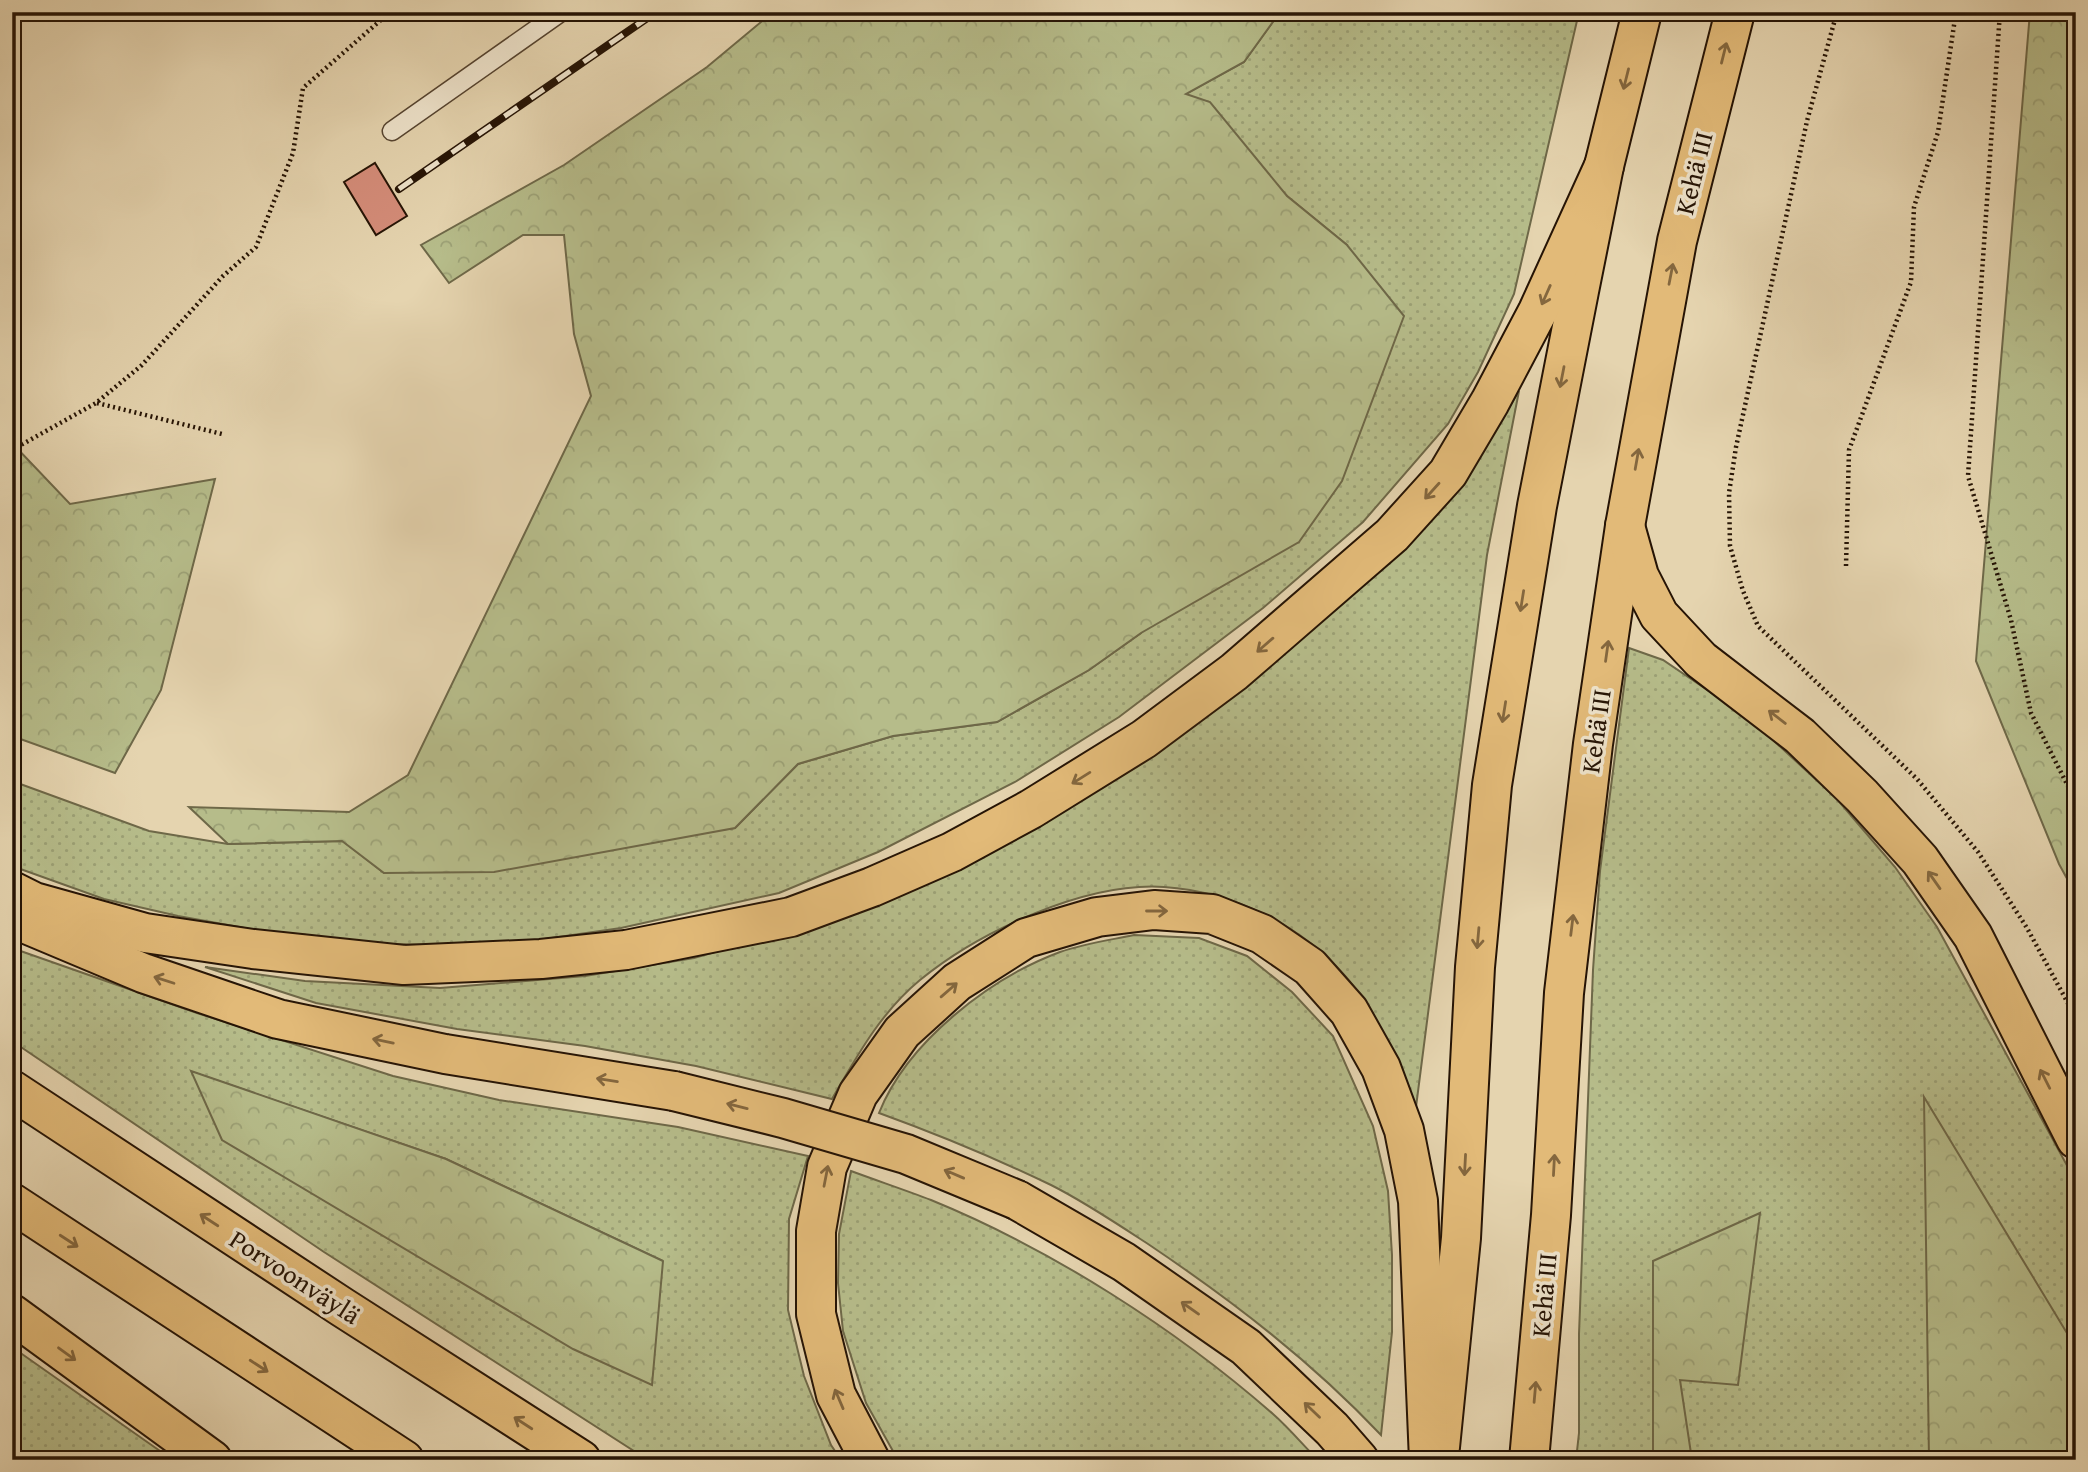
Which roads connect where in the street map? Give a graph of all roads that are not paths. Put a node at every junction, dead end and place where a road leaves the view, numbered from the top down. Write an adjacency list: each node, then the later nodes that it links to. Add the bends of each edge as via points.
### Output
1 (561, 12): 4 (lane)
2 (1642, 12): 5 (highway, one-way to 5)
3 (1735, 12): 6 (highway, Kehä III, one-way to 3, via 1677,241)
4 (391, 131)
5 (1604, 166): 7 (highway, one-way to 7, via 1538,311 1490,402 1448,473 1392,535 1234,673 1144,739 952,852 872,887 777,920 626,950 404,965 145,933 34,902); 19 (highway, one-way to 19, via 1537,506 1492,785 1475,967 1461,1238)
6 (1625, 526): 10 (highway, one-way to 6, via 1973,936 1920,860 1800,736 1701,660 1659,615 1639,576); 20 (highway, Kehä III, one-way to 6, via 1564,993)
7 (12, 891)
8 (12, 918): 17 (highway, one-way to 8, bridge, via 1246,1346 1125,1262 1017,1200 906,1154 674,1091 445,1054 278,1018 143,974)
9 (12, 1090): 15 (highway, Porvoonväylä, one-way to 9)
10 (2076, 1139)
11 (12, 1203): 14 (highway, one-way to 14)
12 (12, 1314): 13 (highway, one-way to 13)
13 (212, 1460)
14 (404, 1460)
15 (580, 1460)
16 (870, 1460): 18 (highway, one-way to 18, via 836,1395 816,1314 816,1231 827,1167 858,1094 902,1032 957,982 1026,938 1097,917 1154,911 1212,914 1262,934 1310,967 1349,1011 1381,1068 1404,1130 1418,1201)
17 (1359, 1460)
18 (1429, 1460)
19 (1439, 1460)
20 (1530, 1460)

